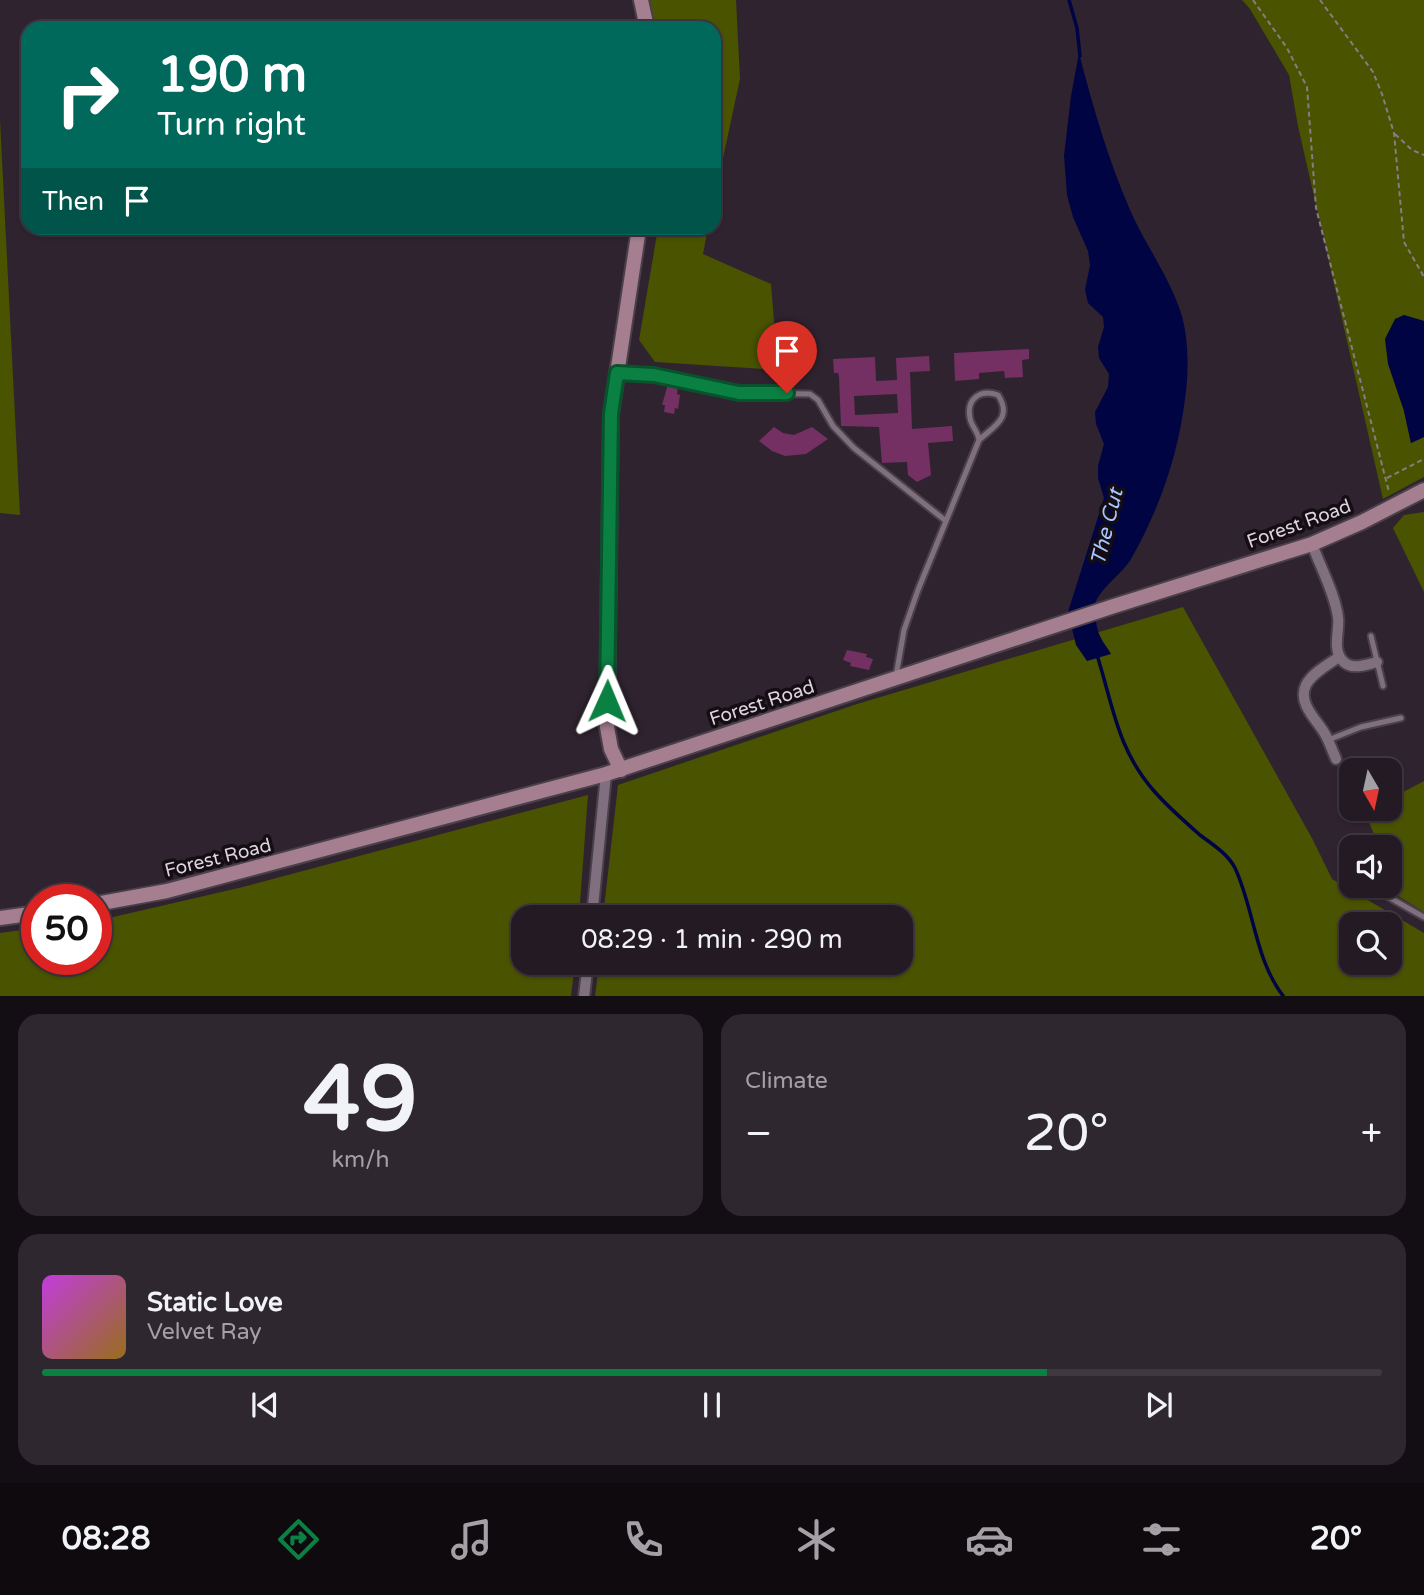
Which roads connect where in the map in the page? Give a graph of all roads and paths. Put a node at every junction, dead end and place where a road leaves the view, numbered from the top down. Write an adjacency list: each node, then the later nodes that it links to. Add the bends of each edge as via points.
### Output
1 (640, 0): 4 (main road)
2 (1253, 0): 11 (path, via 1287,48 1307,87 1316,208 1386,479)
3 (1320, 0): 5 (path, via 1373,72)
4 (645, 21)
5 (1394, 133): 6 (path); 8 (path, via 1404,242)
6 (1424, 155)
7 (638, 235): 9 (main road)
8 (1424, 277)
9 (617, 373): 13 (lane, via 654,375 739,393 810,394 854,448); 23 (main road, via 611,414 607,727)
10 (979, 440): 10 (lane, via 970,420 971,403 977,395 990,392 999,395 1004,411 1000,424); 13 (lane)
11 (1424, 459)
12 (1424, 490): 14 (main road, Forest Road)
13 (946, 521): 18 (lane, via 904,630)
14 (1312, 544): 16 (street, via 1338,615); 18 (main road, Forest Road)
15 (1371, 636): 17 (lane)
16 (1339, 657): 17 (street, via 1351,666); 21 (street, via 1311,678 1304,693)
17 (1377, 662): 19 (lane)
18 (895, 679): 23 (main road, Forest Road)
19 (1383, 686)
20 (1401, 718): 21 (lane)
21 (1328, 740): 22 (street)
22 (1336, 758)
23 (621, 770): 24 (main road, Forest Road)
24 (606, 774): 26 (main road, Forest Road, via 180,888); 27 (street)
25 (1390, 898): 29 (lane)
26 (112, 901)
27 (593, 905)
28 (21, 915): 30 (main road)
29 (1424, 917)
30 (0, 918)
31 (586, 975): 32 (street)
32 (584, 996)

